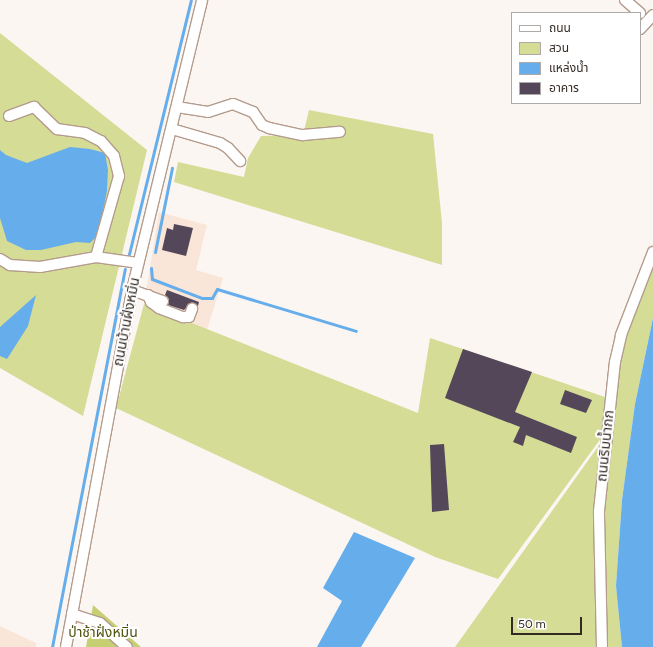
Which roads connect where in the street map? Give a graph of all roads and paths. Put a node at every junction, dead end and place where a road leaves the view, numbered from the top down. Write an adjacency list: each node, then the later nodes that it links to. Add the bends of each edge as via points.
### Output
1 (202, 0): 7 (street, ถนนบ้านฝั่งหมิ่น)
2 (624, 0): 3 (street)
3 (639, 12)
4 (641, 13): 5 (street)
5 (651, 18): 6 (street)
6 (641, 28)
7 (177, 107): 9 (street, ถนนบ้านฝั่งหมิ่น); 10 (street, via 208,112 233,104 253,112 262,125 269,128 303,135)
8 (9, 116): 13 (street, via 34,107 57,130 84,133 101,140 114,156 119,176)
9 (172, 129): 11 (street, via 220,143); 15 (street, ถนนบ้านฝั่งหมิ่น)
10 (340, 132)
11 (240, 161)
12 (653, 252): 23 (street, ถนนริมน้ำกก, via 621,335 615,362 599,512)
13 (96, 257): 14 (street, via 40,267 10,265); 15 (street)
14 (0, 259)
15 (138, 263): 16 (street, ถนนบ้านฝั่งหมิ่น)
16 (132, 290): 17 (street); 20 (street, ถนนบ้านฝั่งหมิ่น)
17 (148, 296): 18 (street); 19 (street, via 159,308 183,317 189,317)
18 (163, 301)
19 (192, 309)
20 (72, 614): 21 (street, ถนนบ้านฝั่งหมิ่น); 22 (street, via 100,623)
21 (66, 647)
22 (127, 647)
23 (602, 647)

